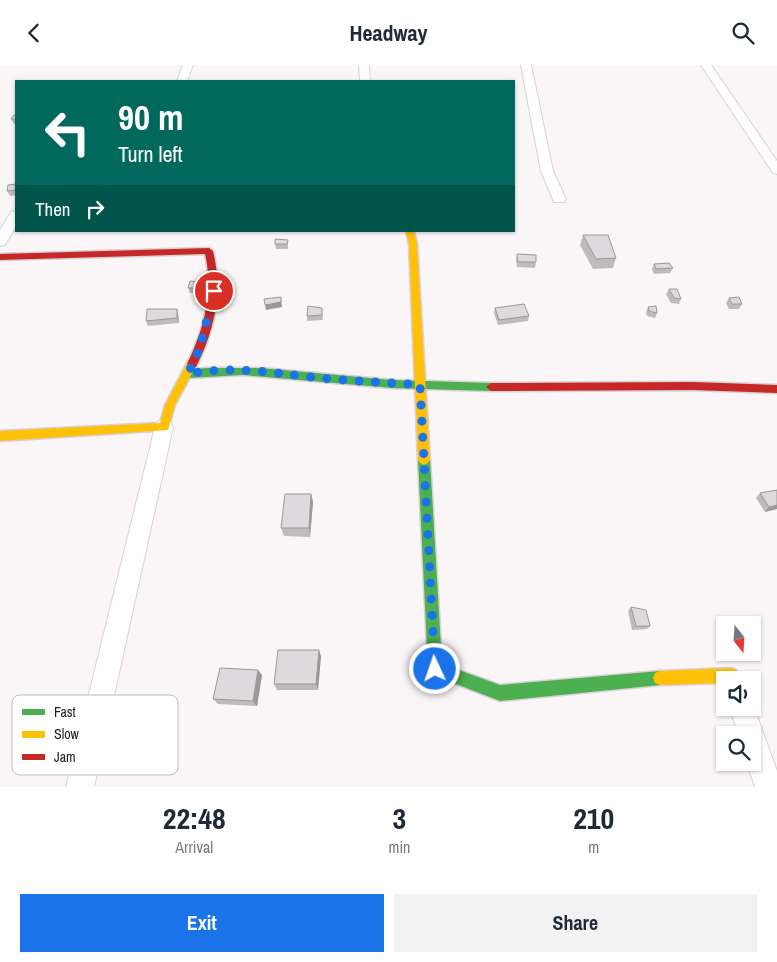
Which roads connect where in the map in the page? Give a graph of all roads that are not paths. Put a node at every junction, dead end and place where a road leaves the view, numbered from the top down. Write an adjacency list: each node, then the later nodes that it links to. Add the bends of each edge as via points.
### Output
1 (188, 65): 5 (street)
2 (364, 65): 6 (street)
3 (526, 65): 8 (street, via 547,171)
4 (706, 65): 7 (street)
5 (182, 80)
6 (365, 80)
7 (777, 170)
8 (559, 199)
9 (15, 217): 11 (street)
10 (410, 232): 14 (street)
11 (0, 242)
12 (0, 257): 13 (street, via 209,251 214,263 214,291 200,348)
13 (188, 374): 14 (street, via 224,369 250,370); 16 (street, via 166,411)
14 (420, 385): 15 (street, via 716,385); 18 (street, via 435,669 500,693)
15 (777, 389)
16 (164, 427): 17 (street); 19 (street)
17 (0, 436)
18 (716, 676)
19 (101, 695)
20 (761, 762): 21 (street)
21 (770, 787)

